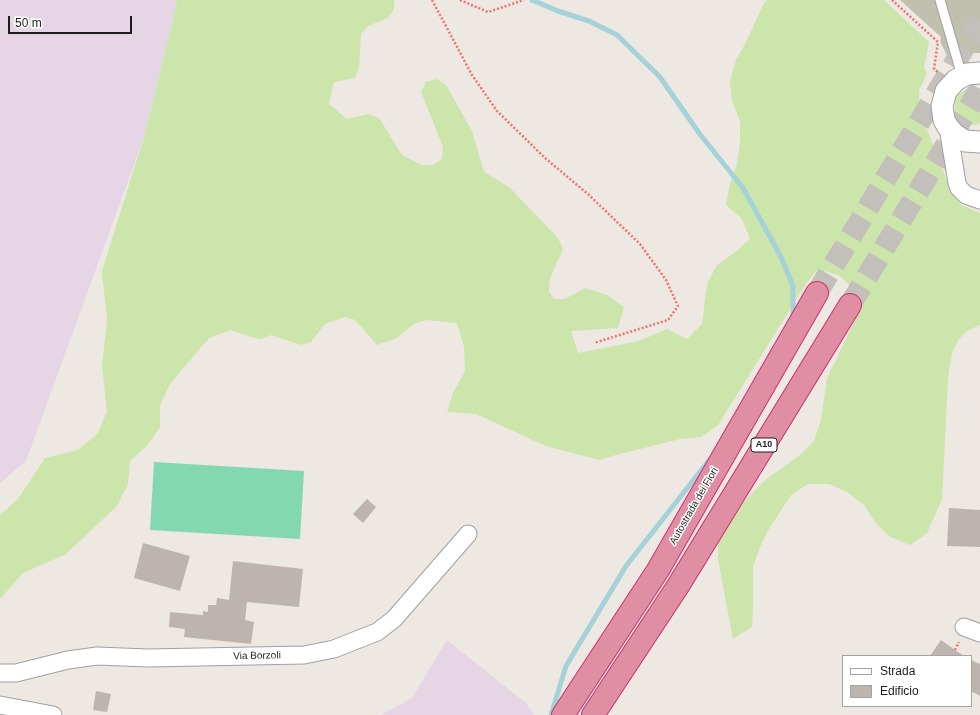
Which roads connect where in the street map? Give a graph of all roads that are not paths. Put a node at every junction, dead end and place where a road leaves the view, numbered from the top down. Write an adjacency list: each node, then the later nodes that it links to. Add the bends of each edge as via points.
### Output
1 (940, 0): 2 (lane)
2 (964, 78): 3 (street, via 946,91 942,113)
3 (948, 127): 4 (street, via 954,134); 5 (street)
4 (973, 142): 5 (street)
5 (955, 175): 6 (street, via 963,192 971,198)
6 (980, 200)
7 (817, 293): 15 (highway, Autostrada dei Fiori, via 658,570)
8 (850, 305): 16 (highway, A10, via 678,586)
9 (468, 534): 12 (street, Via Borzoli, via 394,619 377,632 334,648 304,655 148,658 97,656 68,660 16,673)
10 (964, 627): 11 (street)
11 (980, 633)
12 (0, 673)
13 (0, 705): 14 (street)
14 (53, 715)
15 (563, 715)
16 (593, 715)

